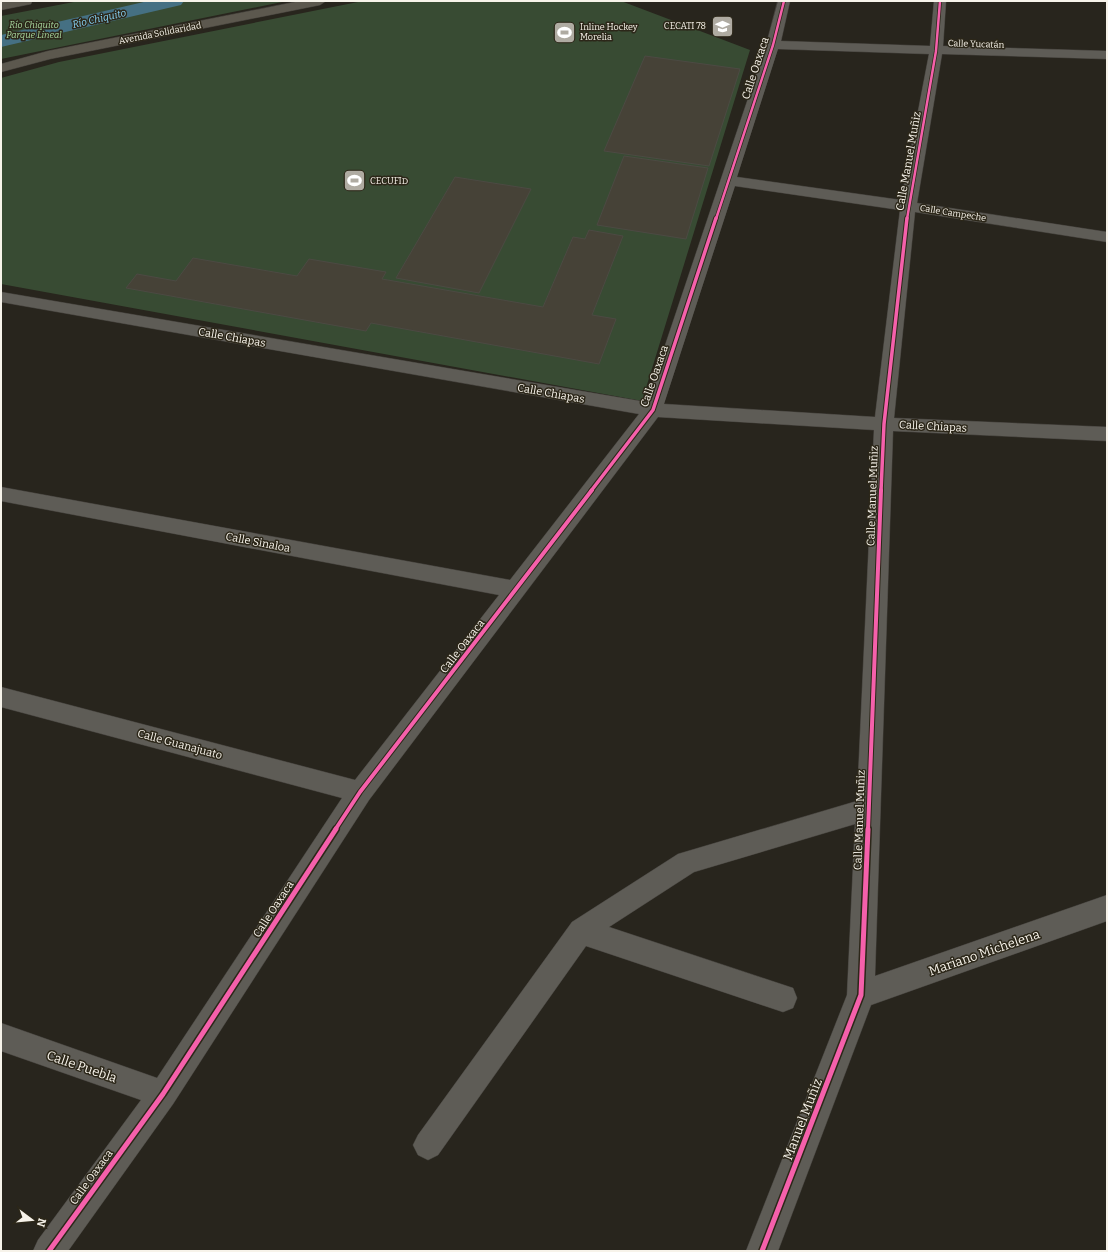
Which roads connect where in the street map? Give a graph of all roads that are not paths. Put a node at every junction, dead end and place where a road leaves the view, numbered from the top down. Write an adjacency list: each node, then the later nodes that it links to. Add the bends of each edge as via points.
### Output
1 (26, 1): 5 (main road)
2 (320, 1): 9 (main road, Avenida Solidaridad, via 48,55)
3 (784, 1): 6 (street, Calle Oaxaca)
4 (940, 1): 7 (street, Calle Manuel Muñiz)
5 (1, 6)
6 (773, 45): 7 (street, Calle Yucatán); 10 (street, Calle Oaxaca)
7 (936, 51): 8 (street, Calle Yucatán); 11 (street, Calle Manuel Muñiz)
8 (1107, 55)
9 (1, 68)
10 (728, 180): 11 (street, Calle Campeche); 14 (street, Calle Oaxaca)
11 (908, 206): 12 (street, Calle Campeche); 15 (street, Calle Manuel Muñiz)
12 (1107, 237)
13 (1, 297): 14 (street, Calle Chiapas)
14 (653, 410): 15 (street, Calle Chiapas); 18 (street, Calle Oaxaca)
15 (884, 424): 16 (street, Calle Chiapas); 21 (street, Calle Manuel Muñiz)
16 (1107, 434)
17 (1, 494): 18 (street, Calle Sinaloa)
18 (516, 590): 20 (street, Calle Oaxaca)
19 (1, 697): 20 (street, Calle Guanajuato)
20 (360, 792): 27 (street, Calle Oaxaca)
21 (869, 809): 23 (street, via 687,862); 24 (street, Calle Manuel Muñiz)
22 (1107, 908): 24 (street, Mariano Michelena)
23 (581, 931): 25 (street); 28 (street)
24 (861, 995): 30 (street, Manuel Muñiz)
25 (783, 998)
26 (1, 1037): 27 (street, Calle Puebla)
27 (163, 1094): 29 (street, Calle Oaxaca)
28 (428, 1145)
29 (49, 1251)
30 (762, 1251)

